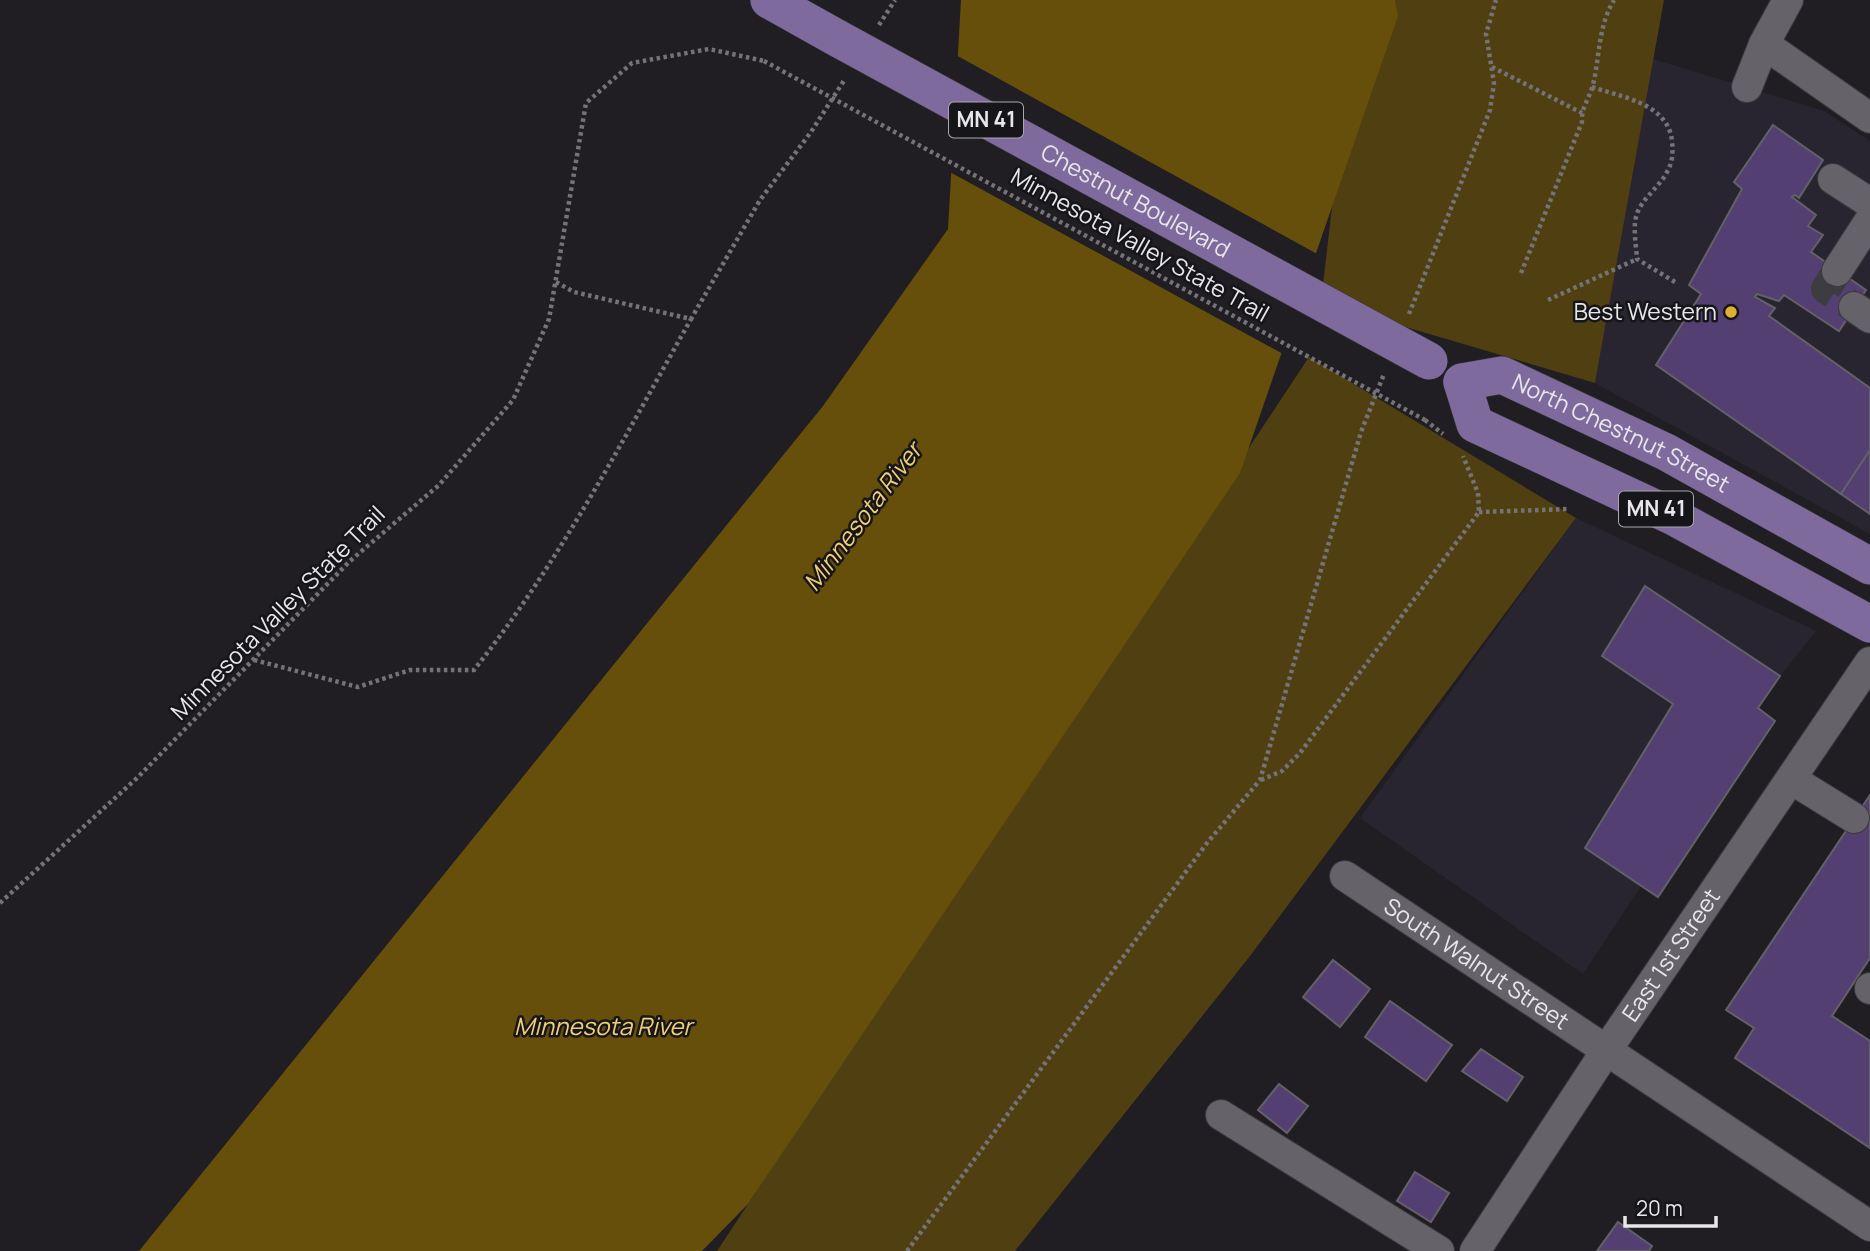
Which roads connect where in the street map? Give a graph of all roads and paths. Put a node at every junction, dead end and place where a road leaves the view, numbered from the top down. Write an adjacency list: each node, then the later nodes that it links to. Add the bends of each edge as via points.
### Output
1 (1496, 0): 6 (path, via 1486,33)
2 (1614, 0): 7 (path, via 1604,17)
3 (1788, 0): 5 (street)
4 (780, 6): 24 (main road, Chestnut Boulevard / MN 41, bridge)
5 (1764, 44): 8 (street); 10 (street)
6 (1492, 67): 9 (path); 21 (path, via 1494,83 1486,120)
7 (1592, 86): 9 (path); 15 (path, via 1646,105 1671,132 1673,158 1667,174 1637,213)
8 (1748, 87)
9 (1582, 113): 17 (path)
10 (1870, 118)
11 (811, 132): 22 (path, via 760,200)
12 (1833, 179): 13 (street)
13 (1870, 203)
14 (1870, 220): 16 (street)
15 (1637, 259): 19 (path); 20 (path)
16 (1837, 271)
17 (1521, 273)
18 (556, 282): 22 (path, via 574,292); 25 (path, Minnesota Valley State Trail, bridge, via 586,103 632,63 709,49 765,61 1436,428); 31 (path, Minnesota Valley State Trail, via 549,319 513,400 439,485 350,561)
19 (1675, 282)
20 (1548, 300)
21 (1408, 317)
22 (691, 319): 31 (path, via 564,538 474,670 410,670 358,687)
23 (1388, 366): 34 (path, via 1361,432)
24 (1462, 382): 29 (main road, North Chestnut Street / MN 41, via 1502,375 1666,452); 30 (main road, MN 41, via 1475,424 1674,517)
25 (1451, 441)
26 (1457, 449): 28 (path, via 1472,474)
27 (1570, 509): 28 (path)
28 (1479, 512): 34 (path, via 1300,753 1282,771)
29 (1870, 566)
30 (1870, 624)
31 (254, 660): 37 (path, Minnesota Valley State Trail, via 137,778)
32 (1870, 662): 33 (street, East 1st Street)
33 (1791, 779): 35 (street); 38 (street, East 1st Street)
34 (1260, 780): 41 (path, via 1199,854)
35 (1854, 818)
36 (1345, 876): 38 (street, South Walnut Street)
37 (0, 903)
38 (1606, 1051): 40 (street, South Walnut Street); 43 (street, East 1st Street)
39 (1221, 1115): 42 (street)
40 (1870, 1226)
41 (906, 1251)
42 (1439, 1251)
43 (1475, 1251)

